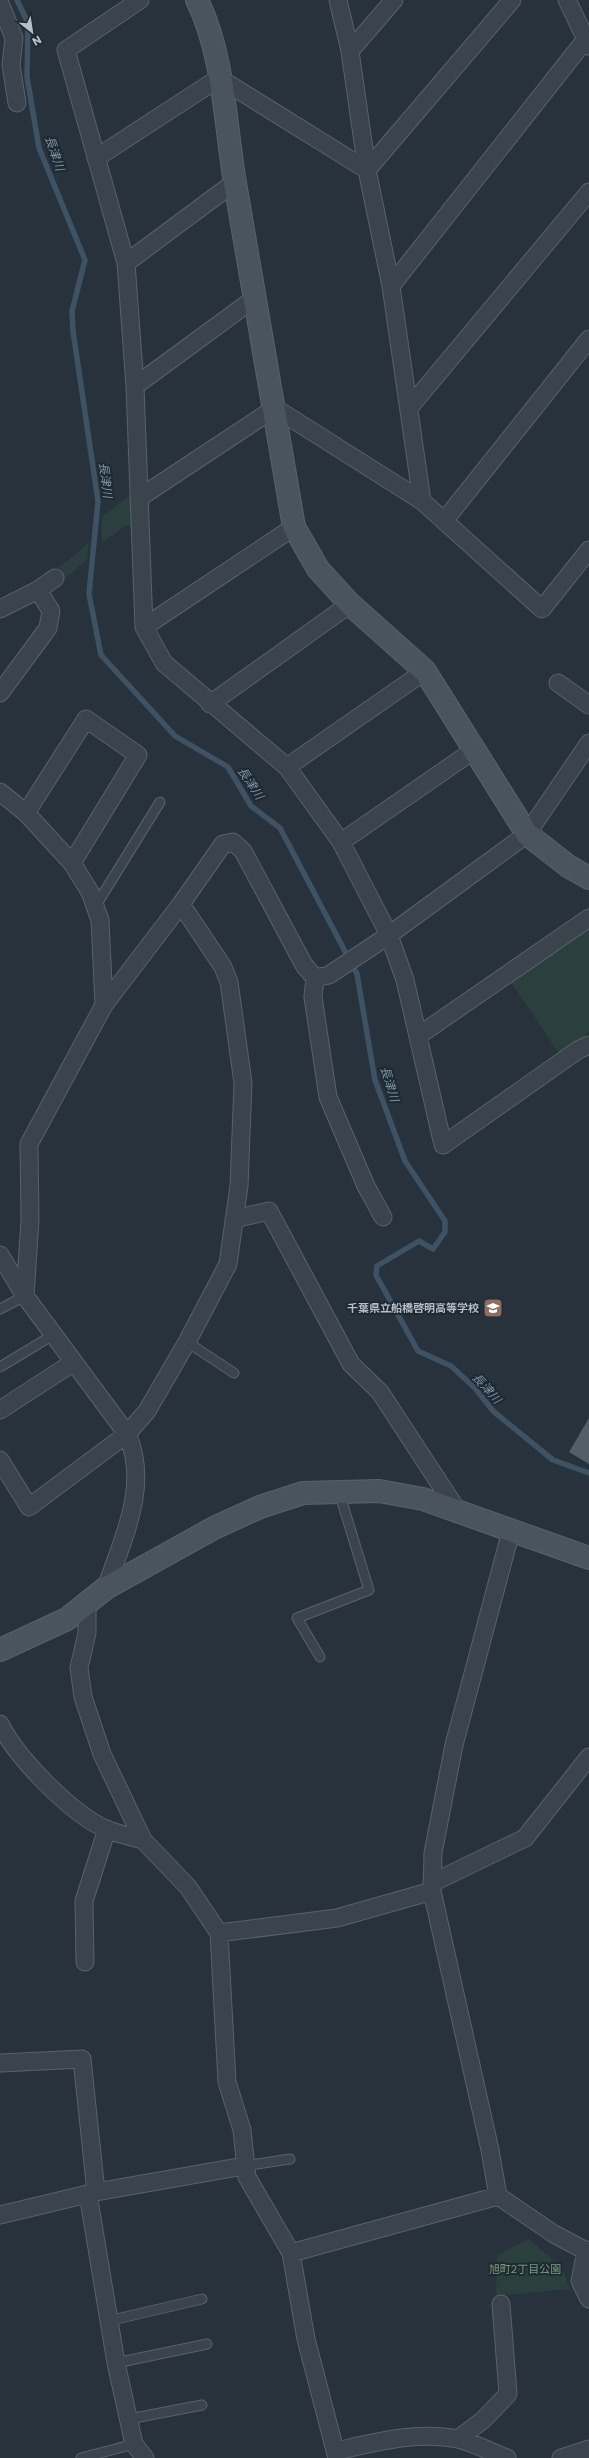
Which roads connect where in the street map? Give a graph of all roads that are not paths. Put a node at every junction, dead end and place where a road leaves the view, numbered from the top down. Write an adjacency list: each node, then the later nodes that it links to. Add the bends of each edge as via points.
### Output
1 (140, 0): 12 (street, via 66,50)
2 (197, 0): 10 (street, via 205,16)
3 (338, 0): 9 (street)
4 (394, 0): 9 (street)
5 (512, 0): 13 (street)
6 (567, 0): 8 (street)
7 (0, 3): 11 (street, via 14,38 11,65)
8 (587, 43): 17 (street)
9 (350, 51): 13 (street)
10 (219, 78): 12 (street); 13 (street); 14 (street)
11 (17, 103)
12 (96, 158): 16 (street)
13 (367, 170): 17 (street)
14 (234, 182): 16 (street); 18 (street)
15 (589, 192): 22 (street)
16 (126, 263): 20 (street)
17 (391, 286): 22 (street)
18 (255, 298): 20 (street); 21 (street)
19 (589, 339): 25 (street)
20 (135, 386): 23 (street)
21 (275, 408): 23 (street); 24 (street); 26 (street)
22 (409, 408): 24 (street)
23 (139, 498): 32 (street)
24 (422, 501): 25 (street)
25 (444, 521): 27 (street, via 542,610)
26 (294, 527): 30 (street, via 318,569); 32 (street)
27 (589, 550)
28 (55, 578): 29 (street)
29 (38, 590): 31 (street); 35 (street, via 51,611 48,628)
30 (350, 604): 33 (street); 36 (street)
31 (0, 609)
32 (144, 627): 36 (street, via 164,663)
33 (425, 671): 39 (street); 41 (street)
34 (558, 684): 37 (street)
35 (0, 693)
36 (210, 704): 41 (street)
37 (589, 705)
38 (589, 743): 40 (street)
39 (474, 750): 45 (street); 46 (street)
40 (584, 762): 45 (street)
41 (288, 767): 46 (street)
42 (0, 792): 44 (street)
43 (160, 802): 50 (lane)
44 (26, 813): 47 (street); 47 (street, via 86,719 138,755)
45 (527, 834): 48 (street, via 568,866); 52 (street)
46 (341, 842): 52 (street)
47 (72, 862): 50 (street, via 90,892)
48 (589, 878)
49 (181, 904): 53 (street, via 223,844 233,842 243,851 304,965); 54 (street); 58 (street, via 223,967 229,982 243,1083 239,1186)
50 (95, 906): 54 (street, via 100,920)
51 (589, 918): 55 (street)
52 (389, 935): 53 (street, via 329,975); 55 (street, via 405,980)
53 (315, 978): 57 (street, via 313,996 328,1097 366,1186)
54 (104, 1006): 60 (street, via 29,1144 30,1220)
55 (418, 1036): 56 (street, via 443,1145 578,1050)
56 (589, 1045)
57 (383, 1217)
58 (234, 1220): 63 (street, via 228,1264); 71 (street, via 269,1211 351,1364 380,1392)
59 (0, 1256): 60 (street)
60 (25, 1296): 61 (lane); 62 (street)
61 (0, 1309)
62 (53, 1335): 64 (street); 65 (lane)
63 (187, 1342): 66 (lane); 68 (street, via 147,1412)
64 (74, 1362): 67 (street); 68 (street)
65 (0, 1367)
66 (234, 1374)
67 (0, 1410)
68 (127, 1434): 69 (street, via 29,1507); 74 (street, via 134,1449 137,1481 131,1513)
69 (0, 1460)
70 (339, 1491): 71 (street, via 379,1490 423,1499); 74 (street, via 303,1492 260,1507 214,1528); 77 (lane, via 369,1590 297,1618)
71 (456, 1510): 72 (street)
72 (511, 1530): 73 (street); 82 (street, via 454,1745 433,1853)
73 (589, 1558)
74 (106, 1588): 75 (street)
75 (87, 1604): 76 (street, via 67,1619); 81 (street, via 87,1633 79,1668 83,1697 102,1754)
76 (0, 1650)
77 (320, 1657)
78 (0, 1724): 80 (street, via 8,1741 67,1804)
79 (589, 1757): 82 (street, via 524,1838)
80 (107, 1830): 81 (street); 84 (street, via 84,1901)
81 (143, 1840): 83 (street, via 188,1887)
82 (432, 1887): 83 (street, via 337,1918); 89 (street)
83 (219, 1933): 87 (street, via 227,2082 242,2130)
84 (85, 1962)
85 (0, 2063): 88 (street, via 82,2058)
86 (290, 2159): 87 (lane)
87 (244, 2166): 88 (street); 92 (street, via 247,2177)
88 (92, 2193): 90 (street); 96 (street)
89 (498, 2196): 91 (street, via 554,2234); 92 (street)
90 (0, 2215)
91 (588, 2251): 94 (street, via 580,2281)
92 (291, 2253): 104 (street, via 306,2339)
93 (202, 2299): 96 (lane)
94 (589, 2299)
95 (501, 2304): 101 (street, via 508,2394 483,2420)
96 (108, 2321): 98 (street)
97 (207, 2344): 98 (lane)
98 (116, 2363): 100 (street)
99 (202, 2405): 100 (lane)
100 (129, 2419): 102 (street)
101 (458, 2439): 104 (street, via 428,2435 390,2439); 107 (street)
102 (134, 2444): 105 (lane); 106 (street)
103 (589, 2449): 108 (street)
104 (337, 2455)
105 (81, 2458)
106 (145, 2458)
107 (507, 2458)
108 (561, 2458)

